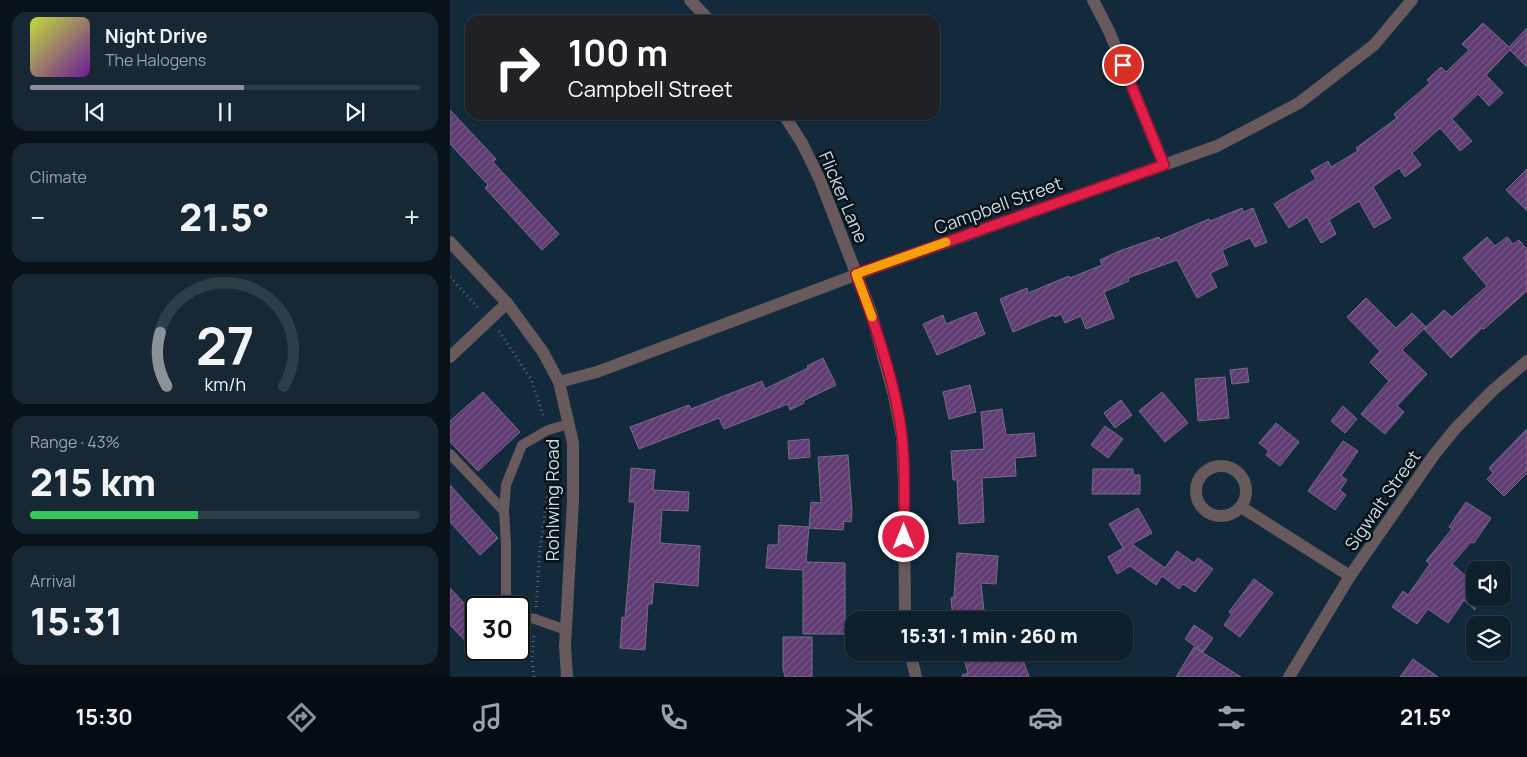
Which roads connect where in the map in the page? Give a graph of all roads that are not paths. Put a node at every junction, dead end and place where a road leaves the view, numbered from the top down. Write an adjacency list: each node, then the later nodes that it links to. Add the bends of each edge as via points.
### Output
1 (690, 0): 4 (street)
2 (1093, 0): 6 (street)
3 (1412, 0): 6 (street, Campbell Street, via 1374,45 1299,103 1217,146)
4 (704, 15)
5 (787, 120): 8 (street, Flicker Lane, via 820,180)
6 (1164, 165): 8 (street, Campbell Street)
7 (450, 242): 9 (street, Rohlwing Road)
8 (856, 274): 12 (street, Campbell Street, via 597,372); 19 (street, Flicker Lane, via 886,363 902,437)
9 (507, 303): 10 (street); 12 (street, Rohlwing Road, via 543,352)
10 (450, 357)
11 (1527, 361): 17 (street, Sigwalt Street, via 1492,391 1445,442)
12 (559, 382): 13 (street, Rohlwing Road)
13 (568, 424): 16 (lane, via 548,430 522,445 506,485); 21 (street, Rohlwing Road, via 573,444 573,501)
14 (450, 454): 16 (lane)
15 (1241, 507): 15 (street, via 1245,483 1233,469 1212,467 1198,479 1196,500 1208,514 1223,517); 17 (street)
16 (504, 511): 18 (lane)
17 (1350, 576): 25 (street, Sigwalt Street)
18 (506, 596)
19 (905, 611)
20 (530, 618): 21 (lane)
21 (566, 630): 23 (street, Rohlwing Road)
22 (912, 661): 24 (street)
23 (567, 677)
24 (916, 677)
25 (1289, 677)

